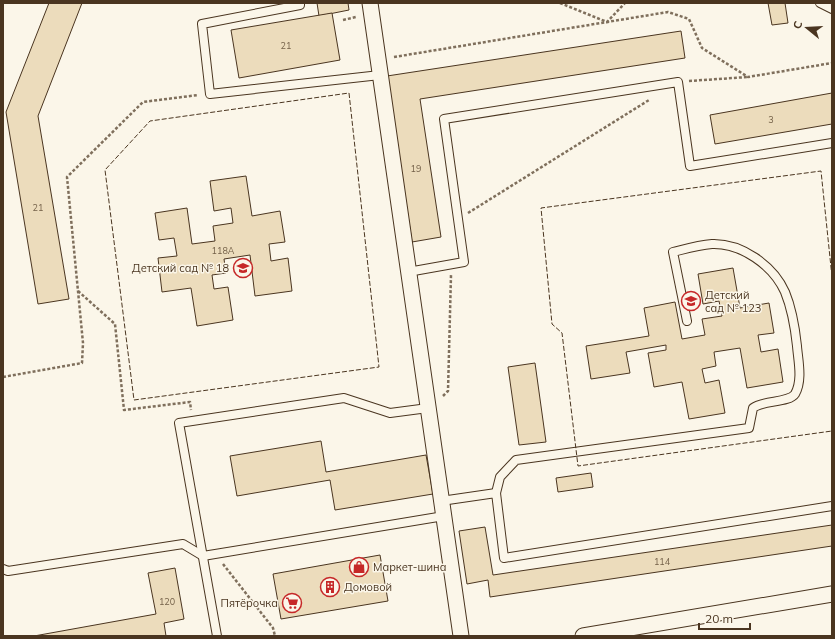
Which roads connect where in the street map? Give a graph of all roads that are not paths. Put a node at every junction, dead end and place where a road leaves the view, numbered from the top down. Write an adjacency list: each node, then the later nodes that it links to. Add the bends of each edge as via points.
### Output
1 (300, 3): 5 (lane, via 202,24 210,94)
2 (370, 3): 5 (street)
3 (820, 3): 4 (lane)
4 (832, 9)
5 (380, 75): 7 (street)
6 (832, 143): 7 (lane, via 690,166 678,82 444,119 464,262)
7 (408, 272): 9 (street)
8 (687, 321): 10 (lane, via 673,252 712,244 745,252 760,261 784,290 791,309 799,373 795,394 790,398 758,404 753,408 749,428 516,460 500,477)
9 (428, 408): 12 (street); 13 (lane, via 390,413 344,398 179,423)
10 (496, 493): 11 (lane, via 504,558); 12 (lane)
11 (832, 506)
12 (442, 509): 13 (lane); 17 (street)
13 (203, 556): 14 (lane, via 183,544); 16 (lane)
14 (3, 570)
15 (832, 594): 18 (street)
16 (217, 636)
17 (461, 636)
18 (583, 636)

